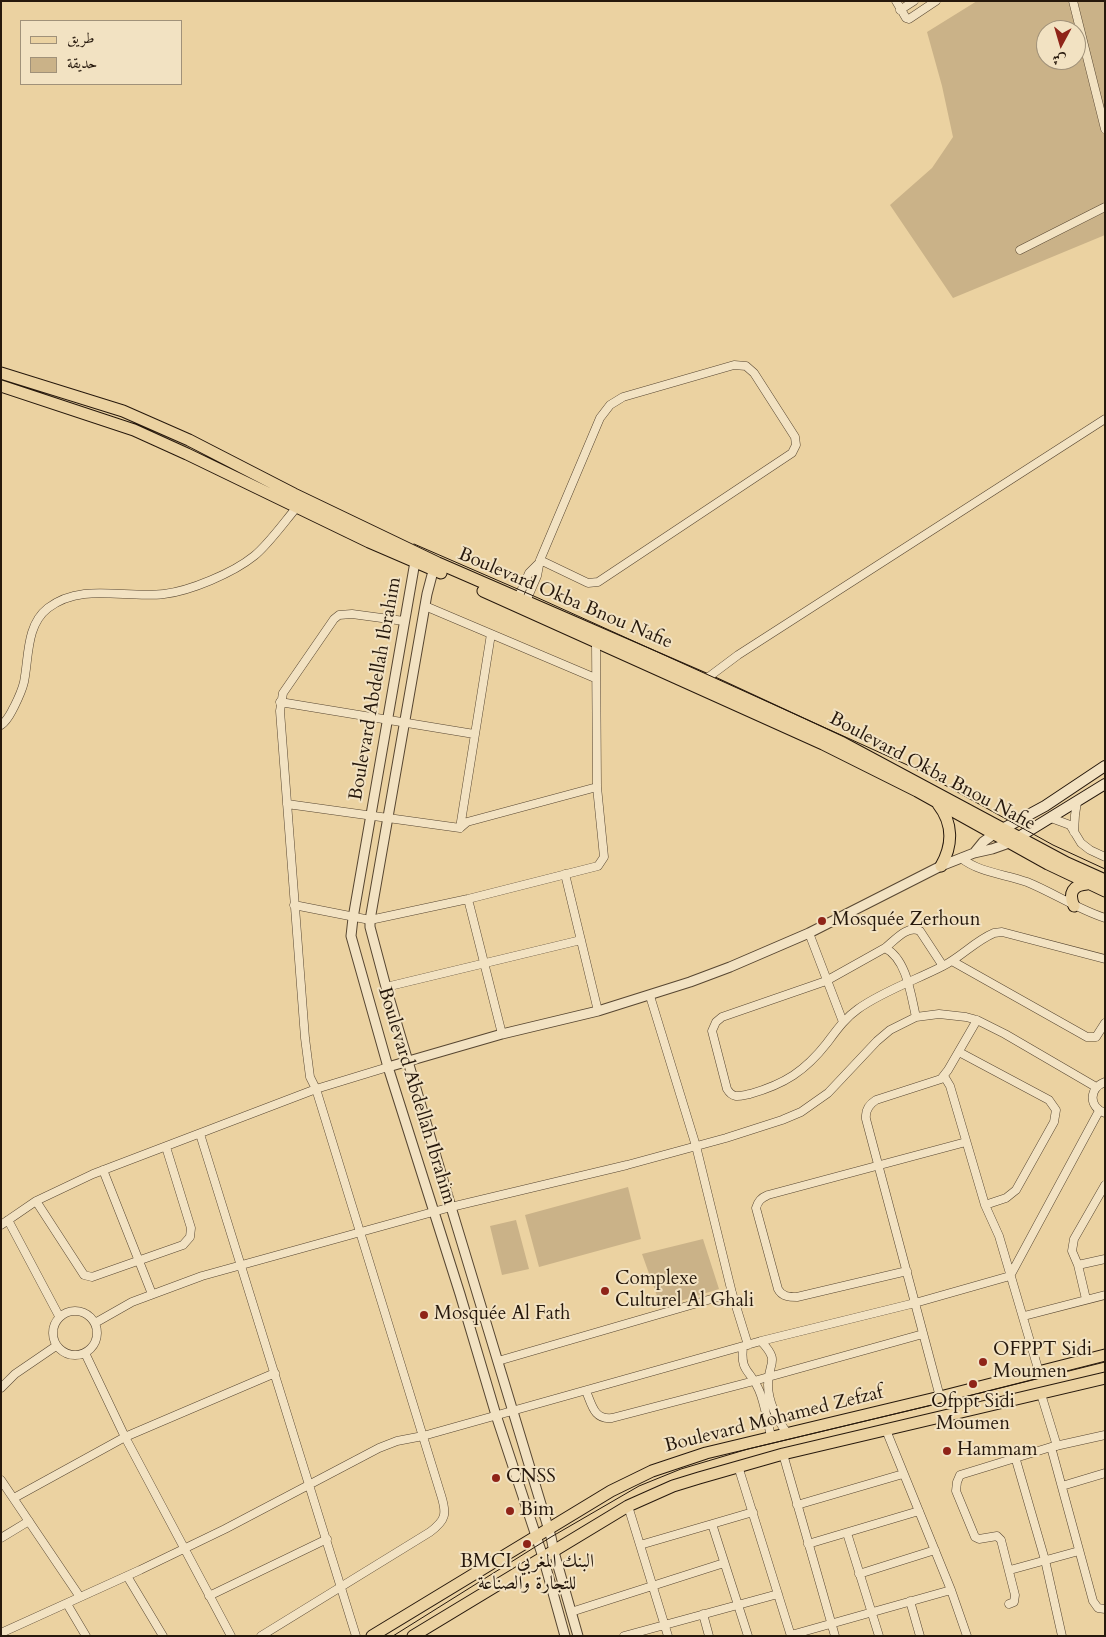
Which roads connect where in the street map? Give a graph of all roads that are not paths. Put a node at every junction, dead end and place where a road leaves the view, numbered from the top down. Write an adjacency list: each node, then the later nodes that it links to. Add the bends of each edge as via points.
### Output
1 (896, 1): 5 (street)
2 (914, 1): 5 (street)
3 (936, 1): 5 (street, via 909,18)
4 (1074, 1): 6 (street)
5 (900, 10)
6 (1105, 129)
7 (1105, 207): 8 (street)
8 (1020, 250)
9 (1, 373): 13 (main road, Boulevard Okba Bnou Nafie, via 133,415 189,440)
10 (1, 386): 12 (main road, Boulevard Okba Bnou Nafie, via 134,430)
11 (1105, 419): 22 (street, via 738,655)
12 (297, 507): 13 (main road, Boulevard Okba Bnou Nafie, via 369,542); 27 (street, via 255,556 223,575 162,595 77,594 49,608 34,628 24,683 7,720)
13 (416, 558): 15 (main road, Boulevard Okba Bnou Nafie); 18 (street, Boulevard Abdellah Ibrahim)
14 (539, 562): 14 (street, via 588,583 598,582 792,453 795,437 754,373 746,366 734,365 624,397 610,405 600,418); 16 (street, via 537,576)
15 (436, 567): 16 (main road, Boulevard Okba Bnou Nafie); 17 (street, Boulevard Abdellah Ibrahim)
16 (520, 604): 20 (main road, Boulevard Okba Bnou Nafie); 22 (main road, Boulevard Okba Bnou Nafie)
17 (425, 606): 19 (street); 26 (street, Boulevard Abdellah Ibrahim)
18 (404, 621): 24 (street, via 339,615 283,693); 25 (street, Boulevard Abdellah Ibrahim)
19 (491, 634): 21 (street); 28 (street)
20 (596, 642): 21 (street); 23 (main road, Boulevard Okba Bnou Nafie)
21 (595, 678): 31 (street)
22 (705, 680): 23 (street); 39 (main road, Boulevard Okba Bnou Nafie, via 843,743)
23 (695, 687): 33 (main road, Boulevard Okba Bnou Nafie, via 823,744)
24 (280, 702): 25 (street); 34 (street)
25 (388, 720): 26 (street); 35 (street, Boulevard Abdellah Ibrahim)
26 (405, 723): 28 (street); 36 (street, Boulevard Abdellah Ibrahim)
27 (1, 725)
28 (474, 734): 38 (street)
29 (1105, 766): 39 (main road, via 1045,806)
30 (1105, 784): 32 (main road)
31 (597, 787): 38 (street, via 468,822); 46 (street, via 604,857 598,866)
32 (1077, 802): 37 (main road); 40 (street)
33 (937, 803): 39 (main road, Boulevard Okba Bnou Nafie); 45 (main road, via 946,815 950,837 948,852)
34 (287, 804): 35 (street); 51 (street)
35 (371, 816): 36 (street); 53 (street, Boulevard Abdellah Ibrahim)
36 (388, 818): 38 (street); 55 (street, Boulevard Abdellah Ibrahim)
37 (1051, 818): 40 (street, via 1070,825); 41 (main road)
38 (460, 828)
39 (998, 831): 41 (main road, Boulevard Okba Bnou Nafie); 42 (street)
40 (1074, 834): 43 (street, via 1086,847)
41 (1014, 840): 42 (street); 47 (main road, Boulevard Okba Bnou Nafie); 48 (main road, Boulevard Okba Bnou Nafie)
42 (974, 853): 44 (street)
43 (1105, 857)
44 (962, 858): 45 (street); 52 (street, via 979,868 1014,877)
45 (941, 866): 56 (street)
46 (565, 874): 50 (street); 57 (street)
47 (1105, 880)
48 (1087, 884): 49 (main road, Boulevard Okba Bnou Nafie); 52 (main road, via 1072,891)
49 (1105, 892)
50 (468, 899): 55 (street); 61 (street)
51 (294, 905): 53 (street); 79 (street, via 304,1038 310,1077)
52 (1074, 906): 54 (street)
53 (353, 918): 55 (street); 75 (street, Boulevard Abdellah Ibrahim, via 351,936)
54 (1105, 918)
55 (370, 920): 65 (street, Boulevard Abdellah Ibrahim)
56 (809, 934): 63 (street); 66 (street, via 730,968)
57 (581, 940): 61 (street); 67 (street)
58 (885, 948): 62 (street, via 908,930 916,929); 63 (street); 64 (street, via 899,961)
59 (1105, 960): 60 (street, via 996,932)
60 (952, 961): 62 (street); 71 (street, via 1090,1038 1098,1035)
61 (484, 963): 65 (street); 72 (street)
62 (943, 966): 64 (street)
63 (826, 981): 70 (street); 70 (street, via 722,1017 716,1022 712,1034 729,1092 739,1096 793,1077 813,1060)
64 (909, 983): 68 (street); 70 (street, via 866,1004)
65 (386, 987): 74 (street, Boulevard Abdellah Ibrahim)
66 (650, 996): 67 (street); 83 (street)
67 (598, 1011): 72 (street)
68 (916, 1017): 69 (street, via 939,1014); 83 (street, via 890,1030 838,1084 801,1112)
69 (977, 1020): 73 (street); 78 (street)
70 (843, 1022)
71 (1105, 1023)
72 (502, 1034): 74 (street)
73 (959, 1052): 76 (street); 89 (street, via 1049,1100 1056,1110 1054,1122 1016,1190 1006,1198)
74 (408, 1060): 75 (street); 90 (street, Boulevard Abdellah Ibrahim)
75 (388, 1067): 79 (street); 91 (street, Boulevard Abdellah Ibrahim)
76 (944, 1076): 82 (street, via 950,1086); 85 (street, via 933,1083 870,1105 866,1120)
77 (1105, 1082): 78 (street)
78 (1096, 1087): 80 (street, via 1092,1100)
79 (316, 1089): 81 (street); 93 (street)
80 (1102, 1112): 99 (street)
81 (200, 1134): 84 (street); 96 (street)
82 (966, 1142): 85 (street); 89 (street)
83 (696, 1146): 90 (street); 100 (street)
84 (166, 1147): 86 (street); 95 (street, via 191,1228 190,1237 183,1245)
85 (879, 1165): 98 (street); 98 (street, via 762,1198 756,1208 778,1289 785,1296 797,1297)
86 (104, 1170): 88 (street); 95 (street)
87 (1105, 1185): 97 (street, via 1073,1241 1072,1251)
88 (36, 1201): 92 (street); 95 (street, via 84,1275 92,1277)
89 (984, 1206): 99 (street, via 999,1236)
90 (451, 1207): 91 (street); 114 (street, Boulevard Abdellah Ibrahim)
91 (434, 1212): 93 (street); 125 (street, Boulevard Abdellah Ibrahim)
92 (4, 1222): 105 (street)
93 (359, 1232): 96 (street); 129 (street)
94 (1105, 1259): 97 (street)
95 (138, 1260): 101 (street)
96 (241, 1265): 101 (street); 116 (street)
97 (1078, 1265): 103 (street)
98 (907, 1271): 104 (street)
99 (1010, 1276): 104 (street); 106 (street)
100 (732, 1293): 111 (street); 114 (street)
101 (152, 1294): 107 (street)
102 (1105, 1295): 103 (street)
103 (1086, 1299): 106 (street)
104 (915, 1303): 108 (street); 109 (street)
105 (59, 1316): 107 (street, via 79,1311 89,1315); 110 (street, via 53,1325 52,1336)
106 (1024, 1316): 115 (street)
107 (95, 1323): 112 (street, via 96,1340)
108 (923, 1334): 117 (street); 123 (street)
109 (760, 1342): 111 (street); 117 (street, via 772,1356)
110 (56, 1346): 112 (street, via 69,1355); 120 (street, via 15,1374)
111 (746, 1346): 119 (street, via 742,1358 744,1367); 121 (street)
112 (85, 1353): 131 (street)
113 (1105, 1355): 115 (main road, Boulevard Mohamed Zefzaf)
114 (498, 1361): 124 (street, Boulevard Abdellah Ibrahim)
115 (1039, 1372): 123 (main road, Boulevard Mohamed Zefzaf)
116 (274, 1373): 131 (street); 139 (street)
117 (770, 1377): 119 (street); 127 (street, via 771,1398)
118 (1105, 1378): 122 (main road, Boulevard Mohamed Zefzaf)
119 (754, 1381): 121 (street, via 606,1419 598,1416); 130 (street, via 762,1398)
120 (1, 1388)
121 (586, 1391): 124 (street)
122 (1041, 1394): 126 (main road, Boulevard Mohamed Zefzaf); 132 (street)
123 (940, 1397): 127 (main road, Boulevard Mohamed Zefzaf)
124 (514, 1409): 125 (street); 148 (street, Boulevard Abdellah Ibrahim)
125 (496, 1415): 129 (street); 150 (street, Boulevard Abdellah Ibrahim)
126 (886, 1430): 133 (main road, Boulevard Mohamed Zefzaf); 137 (street)
127 (787, 1432): 130 (main road, Boulevard Mohamed Zefzaf)
128 (1105, 1435): 132 (street)
129 (423, 1436): 139 (street, via 378,1448); 165 (street, via 445,1506 443,1519 430,1532)
130 (771, 1436): 148 (main road, Boulevard Mohamed Zefzaf, via 652,1471)
131 (126, 1437): 141 (street); 155 (street)
132 (1054, 1447): 134 (street); 140 (street)
133 (783, 1454): 135 (main road, Boulevard Mohamed Zefzaf); 142 (street)
134 (1016, 1460): 159 (street); 161 (street, via 960,1475 956,1487 975,1537 999,1537)
135 (738, 1466): 143 (main road, Boulevard Mohamed Zefzaf, via 673,1486); 145 (street)
136 (1105, 1473): 140 (street)
137 (903, 1474): 142 (street); 144 (street)
138 (1, 1480): 141 (street)
139 (310, 1484): 152 (street); 155 (street)
140 (1062, 1486): 157 (street)
141 (14, 1498): 146 (street)
142 (797, 1505): 153 (street)
143 (628, 1506): 154 (street); 158 (main road, Boulevard Mohamed Zefzaf)
144 (919, 1511): 149 (street); 156 (street)
145 (754, 1512): 147 (street); 167 (street)
146 (30, 1521): 151 (street); 169 (street)
147 (712, 1524): 154 (street); 160 (street)
148 (549, 1530): 150 (main road, Boulevard Mohamed Zefzaf); 158 (street, Boulevard Abdellah Ibrahim)
149 (847, 1533): 153 (street); 162 (street)
150 (536, 1537): 158 (street, Boulevard Abdellah Ibrahim); 187 (main road, Boulevard Mohamed Zefzaf)
151 (1, 1538)
152 (327, 1539): 165 (street); 168 (street)
153 (808, 1544): 179 (street)
154 (640, 1545): 164 (street)
155 (184, 1548): 163 (street); 168 (street)
156 (935, 1550): 162 (street); 166 (street)
157 (1079, 1551): 159 (street); 174 (street, via 1094,1604)
158 (549, 1555): 175 (street, Boulevard Abdellah Ibrahim); 188 (main road, Boulevard Mohamed Zefzaf); 189 (street, Boulevard Abdellah Ibrahim)
159 (1045, 1560): 161 (street); 199 (street)
160 (724, 1562): 164 (street); 172 (street)
161 (1010, 1570): 173 (street, via 1015,1597)
162 (859, 1574): 176 (street)
163 (127, 1576): 169 (street); 183 (street)
164 (652, 1585): 175 (street); 178 (street)
165 (341, 1586): 185 (street); 186 (street)
166 (951, 1590): 170 (street); 198 (street)
167 (778, 1594): 172 (street); 181 (street)
168 (209, 1596): 184 (street)
169 (80, 1597): 171 (street)
170 (910, 1601): 176 (street); 197 (street)
171 (67, 1604): 180 (street); 182 (street)
172 (738, 1604): 177 (street); 194 (street)
173 (1009, 1604)
174 (1105, 1608)
175 (571, 1612): 190 (street, Boulevard Abdellah Ibrahim)
176 (872, 1612): 179 (street); 196 (street)
177 (703, 1614): 178 (street); 193 (street)
178 (665, 1624): 191 (street); 192 (street)
179 (831, 1624): 181 (street); 195 (street)
180 (1, 1633)
181 (791, 1635)
182 (86, 1636)
183 (163, 1636)
184 (231, 1636)
185 (261, 1636)
186 (356, 1636)
187 (372, 1636)
188 (413, 1636)
189 (565, 1636)
190 (578, 1636)
191 (624, 1636)
192 (668, 1636)
193 (709, 1636)
194 (748, 1636)
195 (835, 1636)
196 (878, 1636)
197 (920, 1636)
198 (967, 1636)
199 (1062, 1636)

